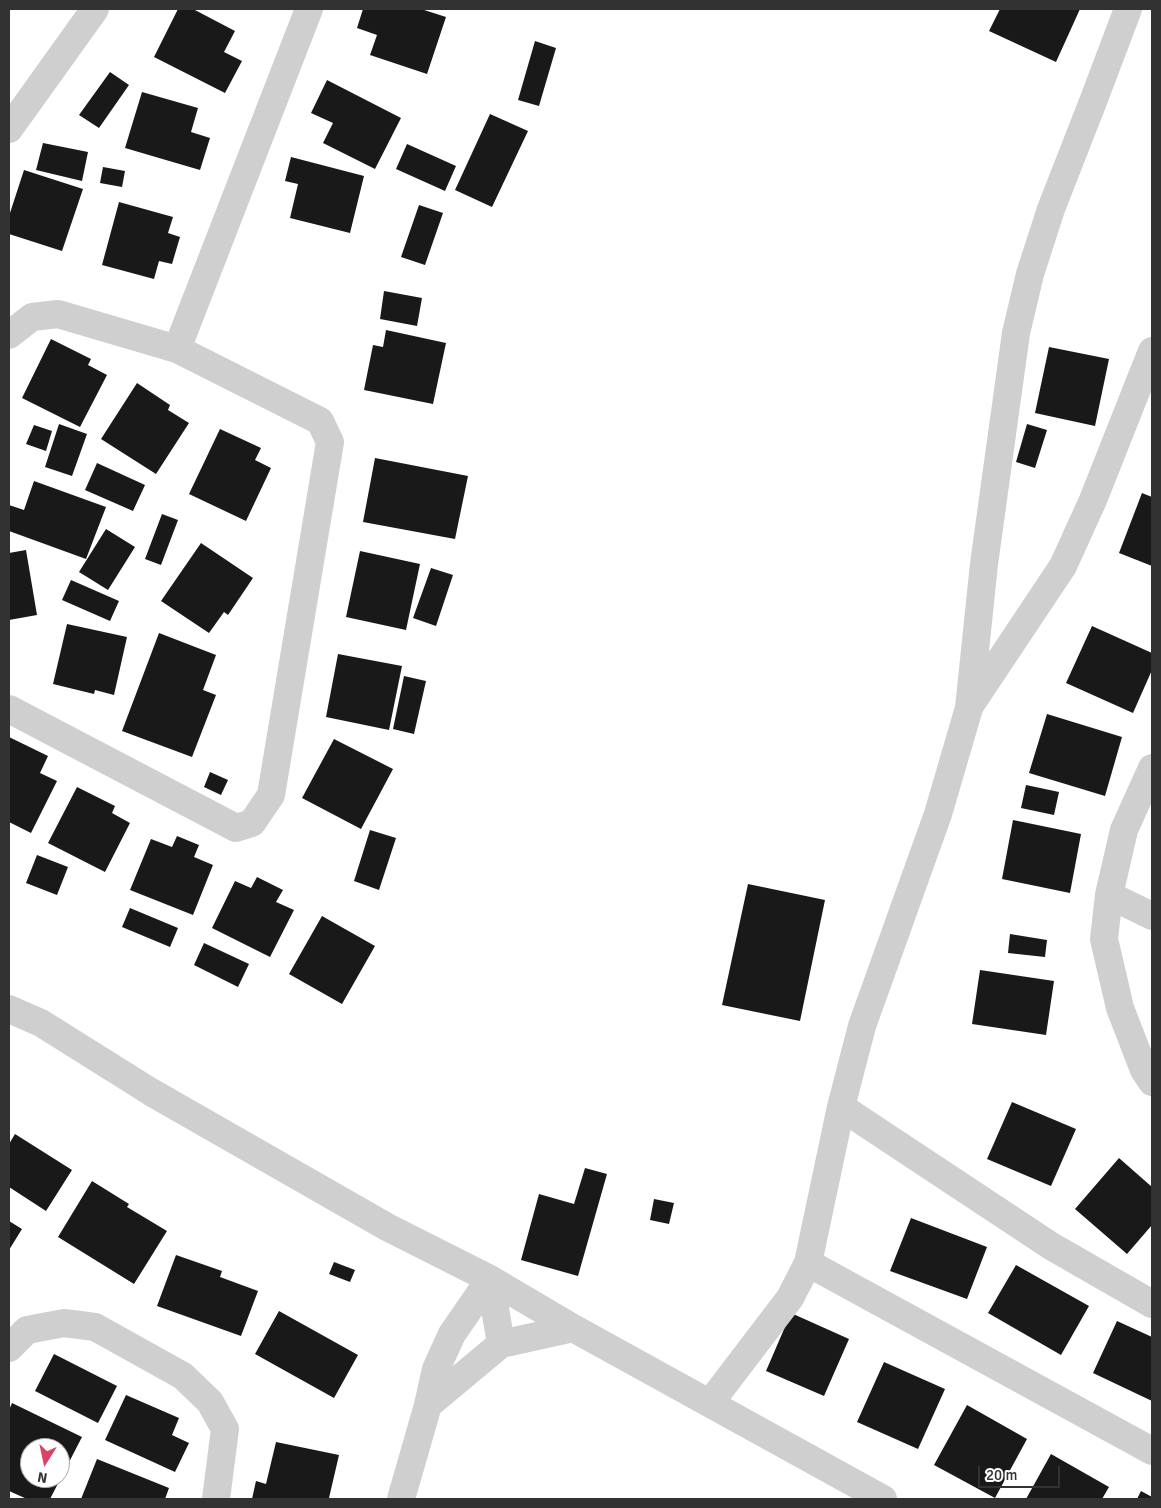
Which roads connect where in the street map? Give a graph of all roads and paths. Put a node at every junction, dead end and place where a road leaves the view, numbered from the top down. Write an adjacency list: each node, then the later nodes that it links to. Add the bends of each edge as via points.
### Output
1 (95, 9): 4 (street)
2 (309, 9): 6 (street)
3 (1128, 9): 8 (street, via 1051,209 1030,274 1016,333)
4 (9, 129)
5 (9, 335): 6 (street, via 32,317 58,314)
6 (177, 348): 9 (street, via 320,421 330,442 271,795 252,823 236,828)
7 (1152, 352): 8 (street, via 1063,566)
8 (968, 708): 15 (street, via 938,814 862,1026)
9 (9, 709)
10 (1152, 768): 11 (street, via 1124,830)
11 (1109, 895): 12 (street); 14 (street, via 1104,939 1120,1008 1144,1070)
12 (1152, 916)
13 (9, 1009): 17 (street, via 41,1023 151,1092 387,1227)
14 (1152, 1082)
15 (841, 1107): 16 (street); 18 (street, via 1051,1246)
16 (808, 1263): 22 (street, via 790,1298); 24 (street)
17 (490, 1279): 19 (street); 20 (street); 23 (street, via 452,1334 436,1369)
18 (1152, 1304)
19 (573, 1328): 20 (street); 22 (street)
20 (501, 1344): 23 (street)
21 (9, 1348): 25 (street, via 27,1330 64,1323 96,1327 183,1376 210,1402 225,1429)
22 (710, 1403): 27 (street)
23 (428, 1405): 26 (street)
24 (1152, 1451)
25 (216, 1499)
26 (401, 1499)
27 (883, 1499)

